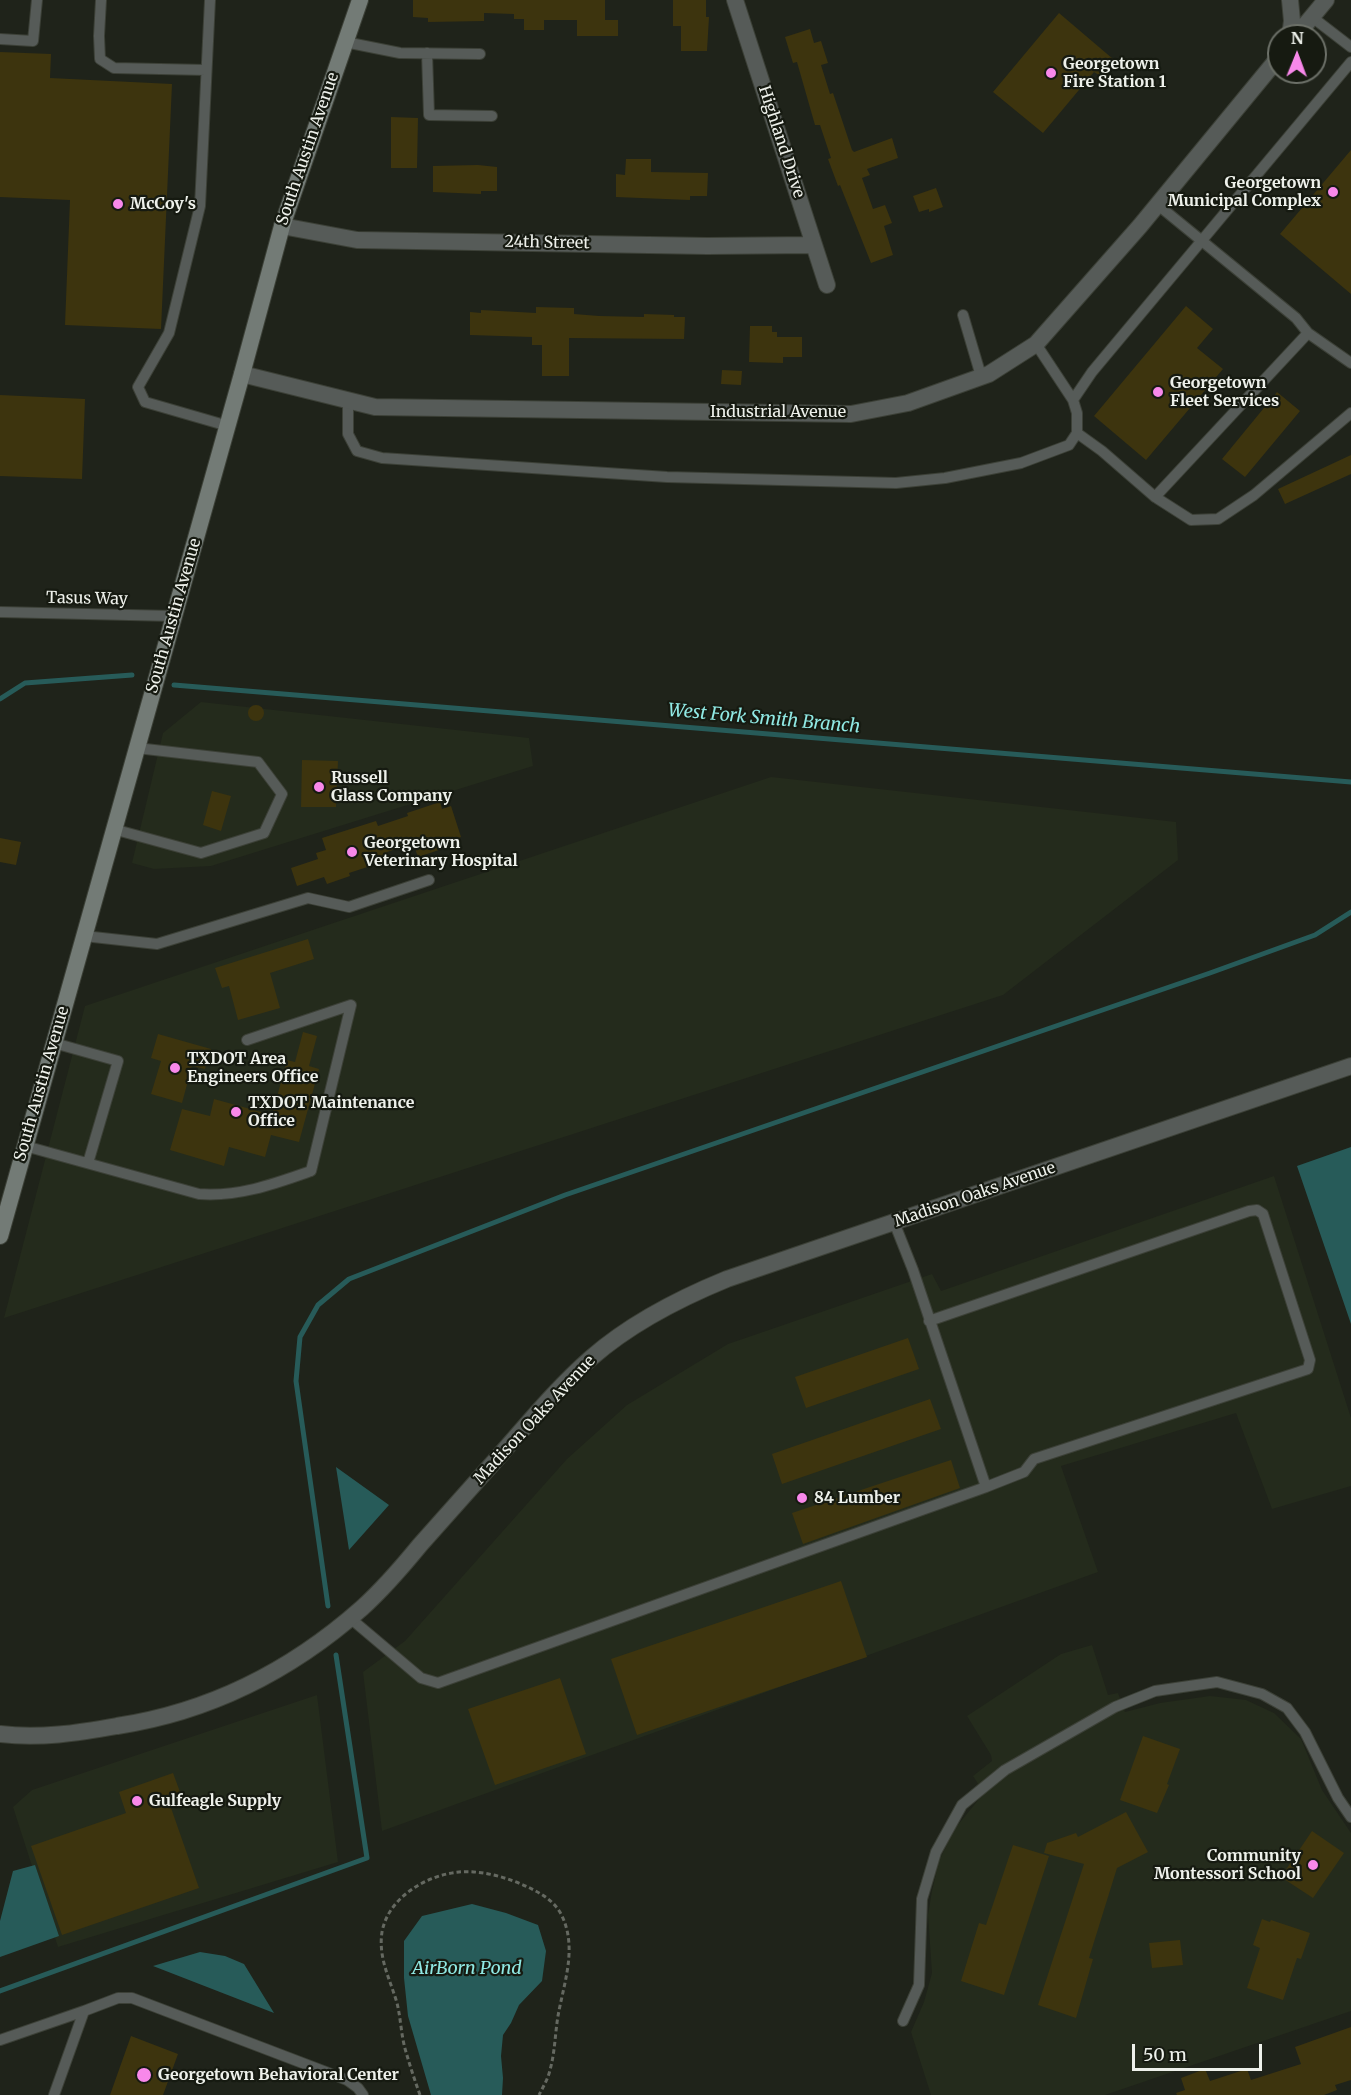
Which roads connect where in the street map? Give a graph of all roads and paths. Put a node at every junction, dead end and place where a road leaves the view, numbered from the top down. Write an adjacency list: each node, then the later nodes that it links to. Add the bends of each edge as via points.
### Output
1 (37, 0): 11 (lane, via 33,41)
2 (101, 0): 17 (lane, via 100,58 114,68)
3 (210, 0): 17 (lane)
4 (360, 0): 12 (main road, South Austin Avenue)
5 (735, 0): 23 (street, Highland Drive)
6 (1290, 0): 9 (street)
7 (1326, 0): 8 (street)
8 (1312, 16): 10 (street); 13 (lane)
9 (1292, 24)
10 (1306, 24)
11 (0, 39)
12 (345, 42): 14 (lane, via 383,51); 21 (main road, South Austin Avenue)
13 (1351, 47)
14 (427, 53): 15 (lane); 19 (lane, via 429,115)
15 (480, 54)
16 (1351, 62): 22 (lane)
17 (206, 70): 34 (lane, via 200,206 169,333 138,387 145,402)
18 (1267, 72): 20 (street, Industrial Avenue)
19 (492, 116)
20 (1158, 205): 22 (lane); 27 (street, Industrial Avenue)
21 (282, 226): 23 (street, 24th Street, via 357,240); 29 (main road, South Austin Avenue)
22 (1202, 241): 26 (lane, via 1296,318); 32 (lane)
23 (814, 245): 24 (street, Highland Drive)
24 (827, 285)
25 (963, 315): 30 (lane)
26 (1308, 333): 28 (lane); 36 (lane)
27 (1036, 344): 30 (street, Industrial Avenue); 32 (lane)
28 (1351, 363)
29 (242, 374): 31 (street, Industrial Avenue); 34 (main road, South Austin Avenue)
30 (981, 376): 31 (street, Industrial Avenue, via 908,403 851,414 375,407)
31 (348, 400): 35 (lane, via 348,434 357,451 382,458 667,477 896,483 945,478 1021,463 1069,445)
32 (1073, 400): 35 (lane)
33 (1351, 413): 36 (lane, via 1254,495 1218,519 1191,520)
34 (228, 426): 38 (main road, South Austin Avenue)
35 (1077, 433): 36 (lane)
36 (1155, 497)
37 (0, 612): 38 (lane, Tasus Way)
38 (173, 616): 39 (main road, South Austin Avenue)
39 (137, 748): 40 (main road, South Austin Avenue); 40 (lane, via 258,762 282,794 264,833 201,853)
40 (113, 829): 42 (main road, South Austin Avenue)
41 (429, 880): 42 (lane, via 349,907 308,898 157,944)
42 (84, 936): 44 (main road, South Austin Avenue)
43 (248, 1040): 47 (lane, via 351,1005 311,1171 257,1190 217,1196)
44 (54, 1043): 46 (main road, South Austin Avenue); 47 (lane, via 118,1061)
45 (1351, 1066): 48 (street, Madison Oaks Avenue)
46 (25, 1146): 47 (lane); 49 (main road, South Austin Avenue)
47 (88, 1164)
48 (894, 1222): 50 (lane); 52 (street, Madison Oaks Avenue, via 699,1291 622,1334 564,1383 391,1580)
49 (0, 1236)
50 (929, 1321): 51 (lane); 51 (lane, via 1249,1211 1263,1214 1310,1360 1308,1369 1034,1459 1024,1472)
51 (986, 1487): 52 (lane, via 438,1683 421,1678)
52 (350, 1618): 53 (street, Madison Oaks Avenue, via 274,1672 176,1714 70,1733)
53 (0, 1734)
54 (1351, 1817): 56 (lane, via 1305,1732 1287,1708 1262,1695 1218,1682 1155,1691 1115,1707 1005,1770 962,1805 936,1852 922,1899 919,1984)
55 (84, 2011): 57 (lane); 58 (lane); 59 (lane, via 118,1998 132,1998 347,2080)
56 (903, 2021)
57 (0, 2040)
58 (54, 2095)
59 (363, 2095)
60 (420, 2095): 61 (path, via 384,1962 382,1933 386,1917 407,1893 423,1883 459,1872 519,1883 553,1902 561,1914 570,1954 550,2070)
61 (539, 2095)

